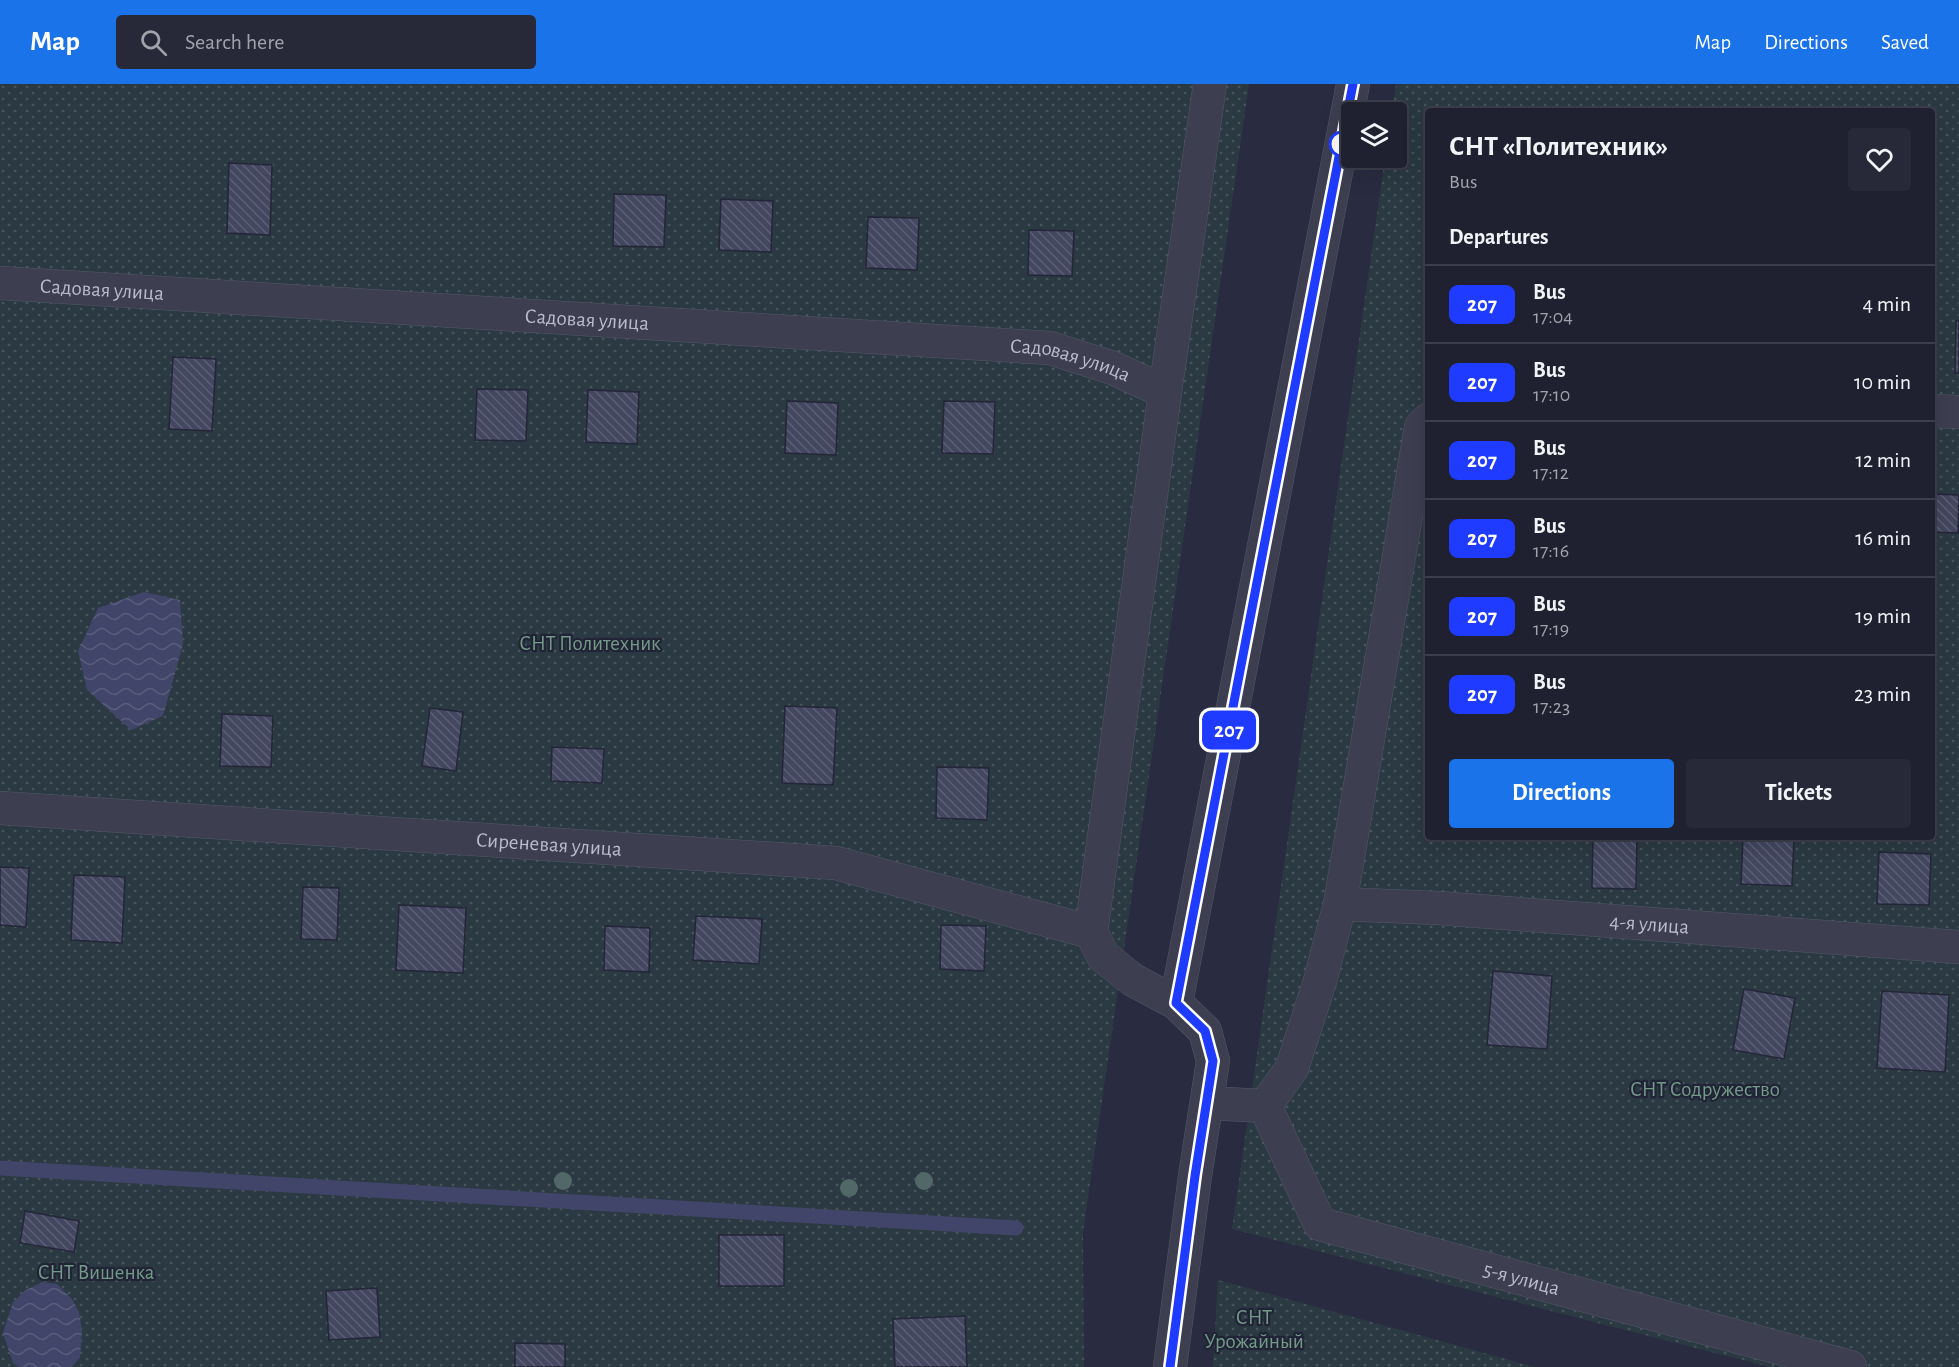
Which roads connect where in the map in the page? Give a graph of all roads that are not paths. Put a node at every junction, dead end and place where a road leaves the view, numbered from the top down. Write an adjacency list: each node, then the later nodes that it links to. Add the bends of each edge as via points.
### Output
1 (1210, 84): 4 (street)
2 (1353, 84): 12 (street)
3 (0, 283): 4 (street, Садовая улица, via 1050,348 1113,368)
4 (1165, 392): 10 (street)
5 (1935, 411): 6 (street)
6 (1959, 412)
7 (1425, 423): 9 (street, via 1421,427)
8 (0, 808): 10 (street, Сиреневая улица, via 836,863)
9 (1340, 904): 11 (street, 4-я улица); 14 (street, via 1292,1068)
10 (1091, 932): 12 (street, via 1104,956 1133,980)
11 (1959, 947)
12 (1176, 1003): 13 (street, via 1205,1031 1213,1061)
13 (1207, 1103): 14 (street); 15 (street)
14 (1265, 1106): 16 (street, 5-я улица, via 1320,1224)
15 (1170, 1367)
16 (1850, 1367)

